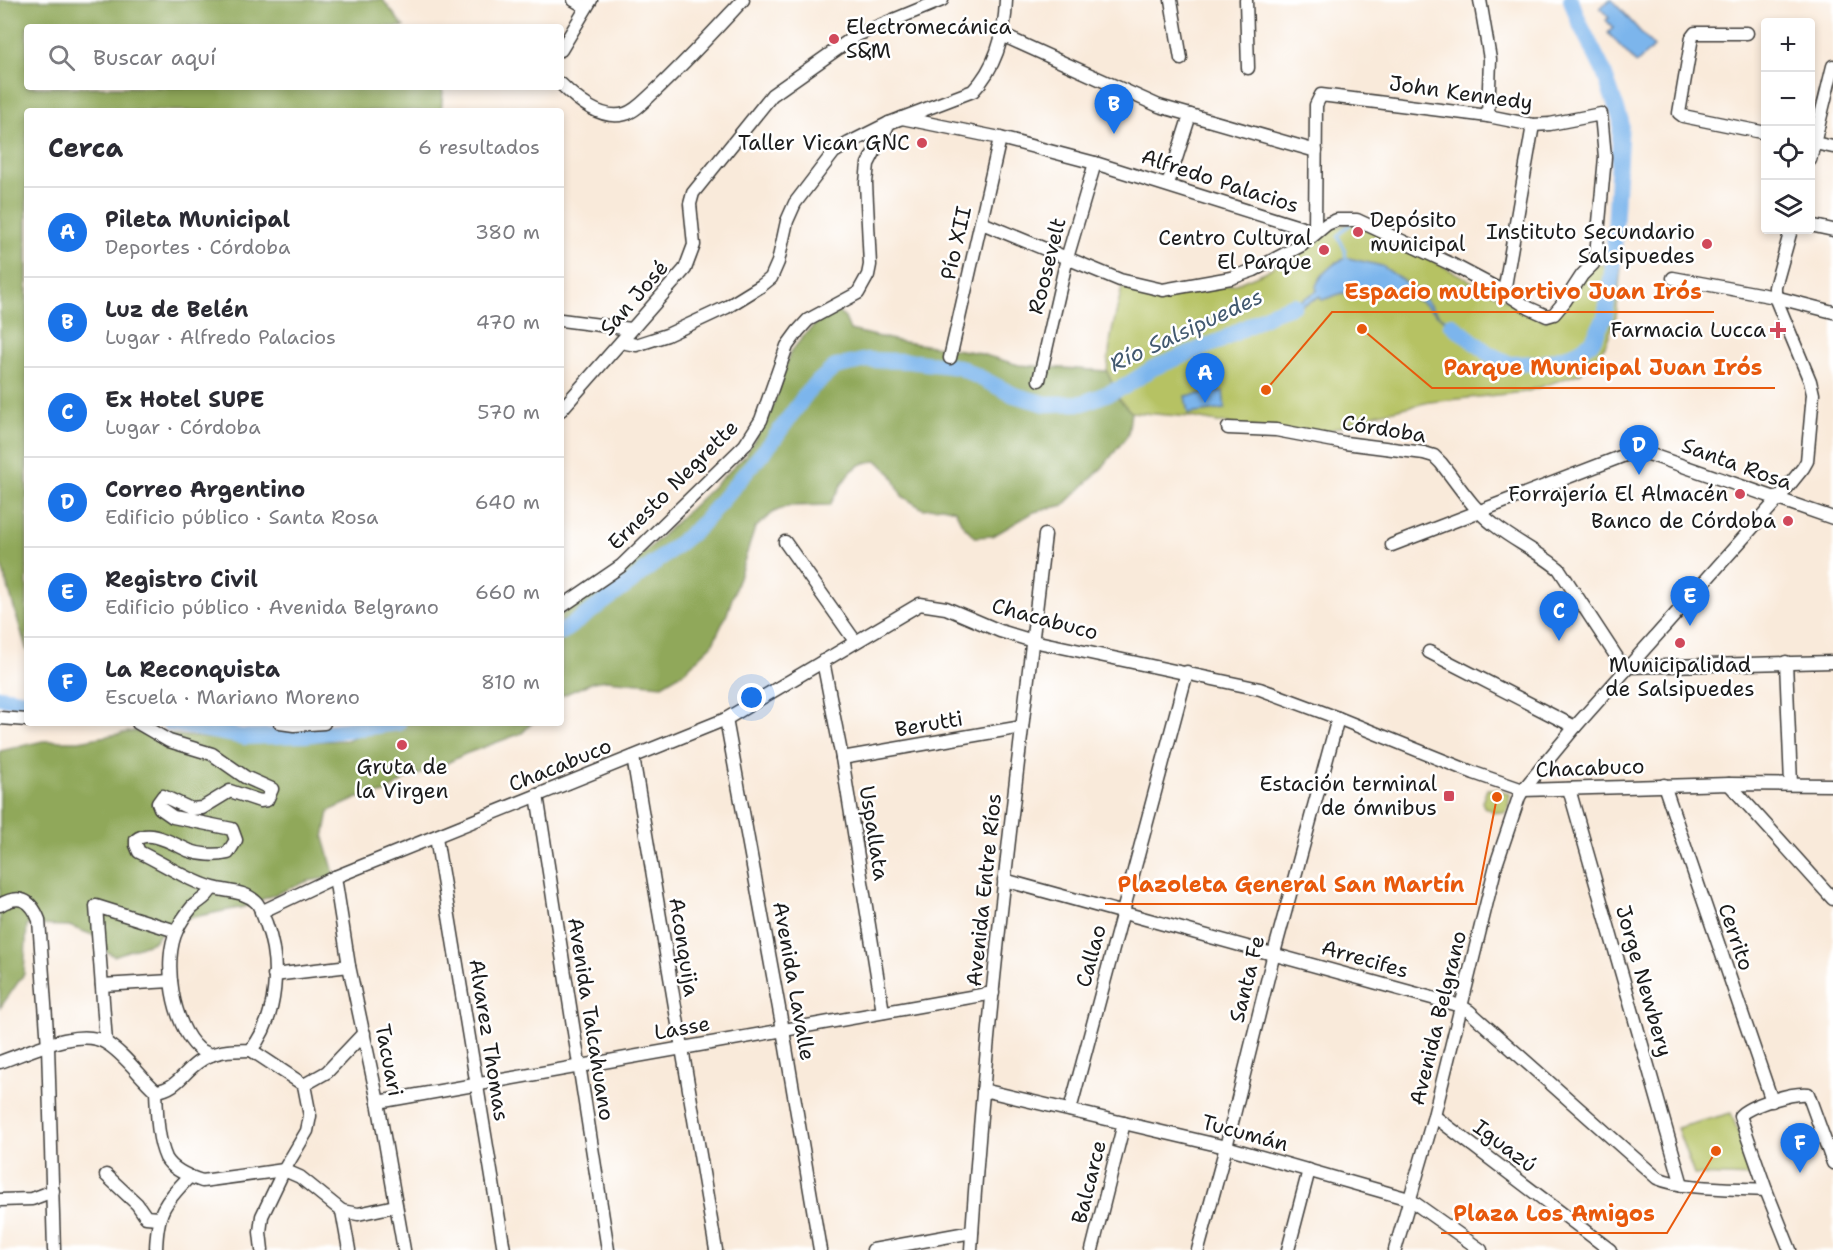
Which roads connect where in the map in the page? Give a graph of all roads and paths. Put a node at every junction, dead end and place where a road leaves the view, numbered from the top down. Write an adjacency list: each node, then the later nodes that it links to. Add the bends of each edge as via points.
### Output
1 (574, 0): 8 (street)
2 (743, 0): 15 (street, via 680,68 626,114 600,112)
3 (942, 0): 40 (street, San José, via 857,35 772,95 693,193 691,258)
4 (1006, 0): 10 (street)
5 (1171, 0): 12 (street)
6 (1246, 0): 14 (street)
7 (1480, 0): 17 (street, via 1490,59)
8 (589, 3): 11 (street)
9 (1747, 33): 21 (street, via 1695,33 1679,113)
10 (1004, 36): 16 (street, via 1159,106); 18 (street, via 990,68 973,91)
11 (564, 45)
12 (1181, 59)
13 (1833, 66): 22 (street)
14 (1248, 68)
15 (564, 87)
16 (1190, 115): 26 (street); 28 (street)
17 (1488, 116): 20 (street, John Kennedy); 26 (street, John Kennedy, via 1325,94 1318,99)
18 (902, 118): 19 (street); 23 (street, Alfredo Palacios)
19 (889, 123): 41 (street, via 834,152 795,203 771,278 727,307 667,335 636,345); 52 (street, Ernesto Negrette, via 868,164 870,265 858,293 808,320 798,330 787,346 761,420 745,445 621,566)
20 (1533, 124): 36 (street); 36 (street, John Kennedy, via 1601,114 1605,157 1596,255 1554,314 1547,316)
21 (1761, 132)
22 (1815, 135)
23 (1000, 138): 27 (street, Alfredo Palacios); 29 (street, Pío XII)
24 (1815, 143): 25 (street)
25 (1833, 147)
26 (1316, 151): 32 (street)
27 (1095, 163): 28 (street, Alfredo Palacios); 34 (street, Roosevelt)
28 (1168, 184): 32 (street, Alfredo Palacios)
29 (982, 223): 34 (street); 42 (street, Pío XII)
30 (1815, 226): 31 (street)
31 (1833, 230)
32 (1315, 232): 34 (street, via 1302,245 1254,270 1173,290 1120,280); 36 (street, via 1337,220 1357,220)
33 (1790, 234): 37 (street)
34 (1067, 258): 43 (street, Roosevelt)
35 (1674, 278): 37 (street)
36 (1504, 292)
37 (1775, 297): 38 (street); 46 (street, Avenida Belgrano, via 1813,394 1807,461)
38 (1833, 312)
39 (564, 320): 40 (street)
40 (631, 329): 41 (street, San José)
41 (621, 342): 44 (street, San José)
42 (950, 358)
43 (1039, 380)
44 (564, 407)
45 (1228, 428): 47 (street, Córdoba, via 1276,430 1434,456)
46 (1778, 499): 47 (street, Santa Rosa, via 1640,451); 48 (street, Santa Rosa); 59 (street, Avenida Belgrano)
47 (1479, 511): 51 (street, Santa Rosa); 59 (street, Córdoba, via 1493,525 1559,569)
48 (1833, 518)
49 (1045, 535): 53 (street, Avenida Entre Ríos)
50 (785, 542): 54 (street)
51 (1392, 545)
52 (564, 605)
53 (1033, 640): 54 (street, Chacabuco, via 946,608 920,604); 60 (street, Chacabuco); 67 (street, Avenida Entre Ríos)
54 (855, 641): 56 (street, Chacabuco)
55 (1429, 652): 66 (street)
56 (823, 661): 63 (street, Chacabuco); 69 (street, Uspallata)
57 (1786, 662): 58 (street); 59 (street); 71 (street)
58 (1833, 662)
59 (1627, 667): 66 (street, Avenida Belgrano)
60 (1187, 672): 62 (street, Chacabuco, via 1260,689); 84 (street, Callao)
61 (0, 718): 64 (street)
62 (1338, 718): 75 (street, Chacabuco); 86 (street, Santa Fe)
63 (726, 719): 68 (street, Chacabuco); 94 (street, Avenida Lavalle)
64 (24, 720)
65 (146, 726): 80 (street, via 170,741 212,754 245,777 272,789 267,800 260,801 230,791 202,808 191,809 163,796 158,803 173,817 232,829 236,840 232,848 218,855 191,851 147,836 136,840 140,852)
66 (1575, 727): 75 (street, Avenida Belgrano)
67 (1022, 728): 69 (street, Berutti); 79 (street, Avenida Entre Ríos)
68 (633, 757): 76 (street, Chacabuco); 98 (street, Aconquija)
69 (842, 758): 93 (street, Uspallata)
70 (1730, 784): 71 (street, Chacabuco); 72 (street, Chacabuco); 81 (street)
71 (1791, 784): 73 (street, Chacabuco)
72 (1664, 785): 74 (street, Chacabuco); 107 (street, Cerrito)
73 (1833, 785)
74 (1569, 789): 75 (street, Chacabuco); 118 (street, Jorge Newbery)
75 (1523, 790): 92 (street, Avenida Belgrano, via 1496,865)
76 (537, 795): 77 (street, Chacabuco); 102 (street, Avenida Talcahuano)
77 (436, 837): 78 (street, Chacabuco); 103 (street, Alvarez Thomas)
78 (335, 877): 83 (street, Chacabuco); 87 (street, Tacuari)
79 (1004, 880): 84 (street, Arrecifes); 91 (street, Avenida Entre Ríos)
80 (212, 888): 83 (street, via 244,894 258,903); 85 (street, via 208,896 191,908)
81 (1833, 898)
82 (0, 905): 97 (street, via 14,899 26,900 39,920)
83 (261, 912): 88 (street, via 273,951)
84 (1123, 912): 86 (street, Arrecifes); 109 (street, Callao)
85 (176, 932): 89 (street); 90 (street, via 96,906)
86 (1274, 953): 92 (street, Arrecifes); 112 (street, Santa Fe)
87 (350, 966): 88 (street); 95 (street, Tacuari)
88 (274, 975): 99 (street, via 268,1020)
89 (171, 981): 90 (street); 100 (street, via 187,1033 199,1049)
90 (102, 985): 96 (street)
91 (993, 993): 93 (street, Lasse); 105 (street, Avenida Entre Ríos)
92 (1461, 1006): 110 (street, Avenida Belgrano); 118 (street, Arrecifes, via 1657,1178)
93 (883, 1012): 94 (street, Lasse)
94 (783, 1030): 98 (street, Lasse); 135 (street, Avenida Lavalle)
95 (364, 1033): 104 (street, via 327,1072); 108 (street, Tacuari)
96 (106, 1042): 97 (street, via 79,1038); 106 (street)
97 (48, 1046): 101 (street); 120 (street)
98 (681, 1048): 102 (street, Lasse); 134 (street, Aconquija)
99 (251, 1050): 100 (street, via 224,1050); 104 (street)
100 (211, 1055): 106 (street, via 196,1063 167,1090)
101 (0, 1062)
102 (579, 1066): 103 (street, Lasse); 133 (street, Avenida Talcahuano)
103 (477, 1084): 108 (street, Lasse); 132 (street, Alvarez Thomas)
104 (304, 1085): 114 (street, via 310,1116 307,1131)
105 (983, 1090): 109 (street, Tucumán); 126 (street, Avenida Entre Ríos)
106 (156, 1091): 117 (street, via 159,1129 167,1159)
107 (1772, 1101): 113 (street, via 1808,1094); 119 (street, via 1740,1116)
108 (378, 1102): 123 (street, Tacuari)
109 (1070, 1110): 111 (street, Tucumán)
110 (1434, 1116): 121 (street, Avenida Belgrano); 143 (street, Iguazú)
111 (1124, 1123): 112 (street, Tucumán); 138 (street, Balcarce)
112 (1226, 1147): 115 (street, Tucumán); 139 (street, Santa Fe)
113 (1833, 1163)
114 (284, 1170): 117 (street, via 202,1181); 124 (street, via 300,1177); 129 (street, via 262,1216)
115 (1309, 1170): 121 (street, Tucumán); 140 (street)
116 (106, 1175): 125 (street, via 146,1216)
117 (189, 1177): 125 (street, via 167,1199)
118 (1682, 1185): 119 (street, Arrecifes)
119 (1766, 1190): 144 (street)
120 (53, 1191): 122 (street, via 32,1199); 127 (street)
121 (1409, 1199): 141 (street, Avenida Belgrano); 142 (street, Tucumán)
122 (0, 1200)
123 (395, 1206): 124 (street, via 358,1214); 131 (street, Tacuari)
124 (342, 1211): 130 (street)
125 (159, 1218): 128 (street)
126 (972, 1232): 136 (street); 137 (street, Avenida Entre Ríos)
127 (54, 1250)
128 (156, 1250)
129 (262, 1250)
130 (349, 1250)
131 (404, 1250)
132 (504, 1250)
133 (608, 1250)
134 (716, 1250)
135 (820, 1250)
136 (873, 1250)
137 (971, 1250)
138 (1092, 1250)
139 (1198, 1250)
140 (1288, 1250)
141 (1395, 1250)
142 (1481, 1250)
143 (1610, 1250)
144 (1790, 1250)

